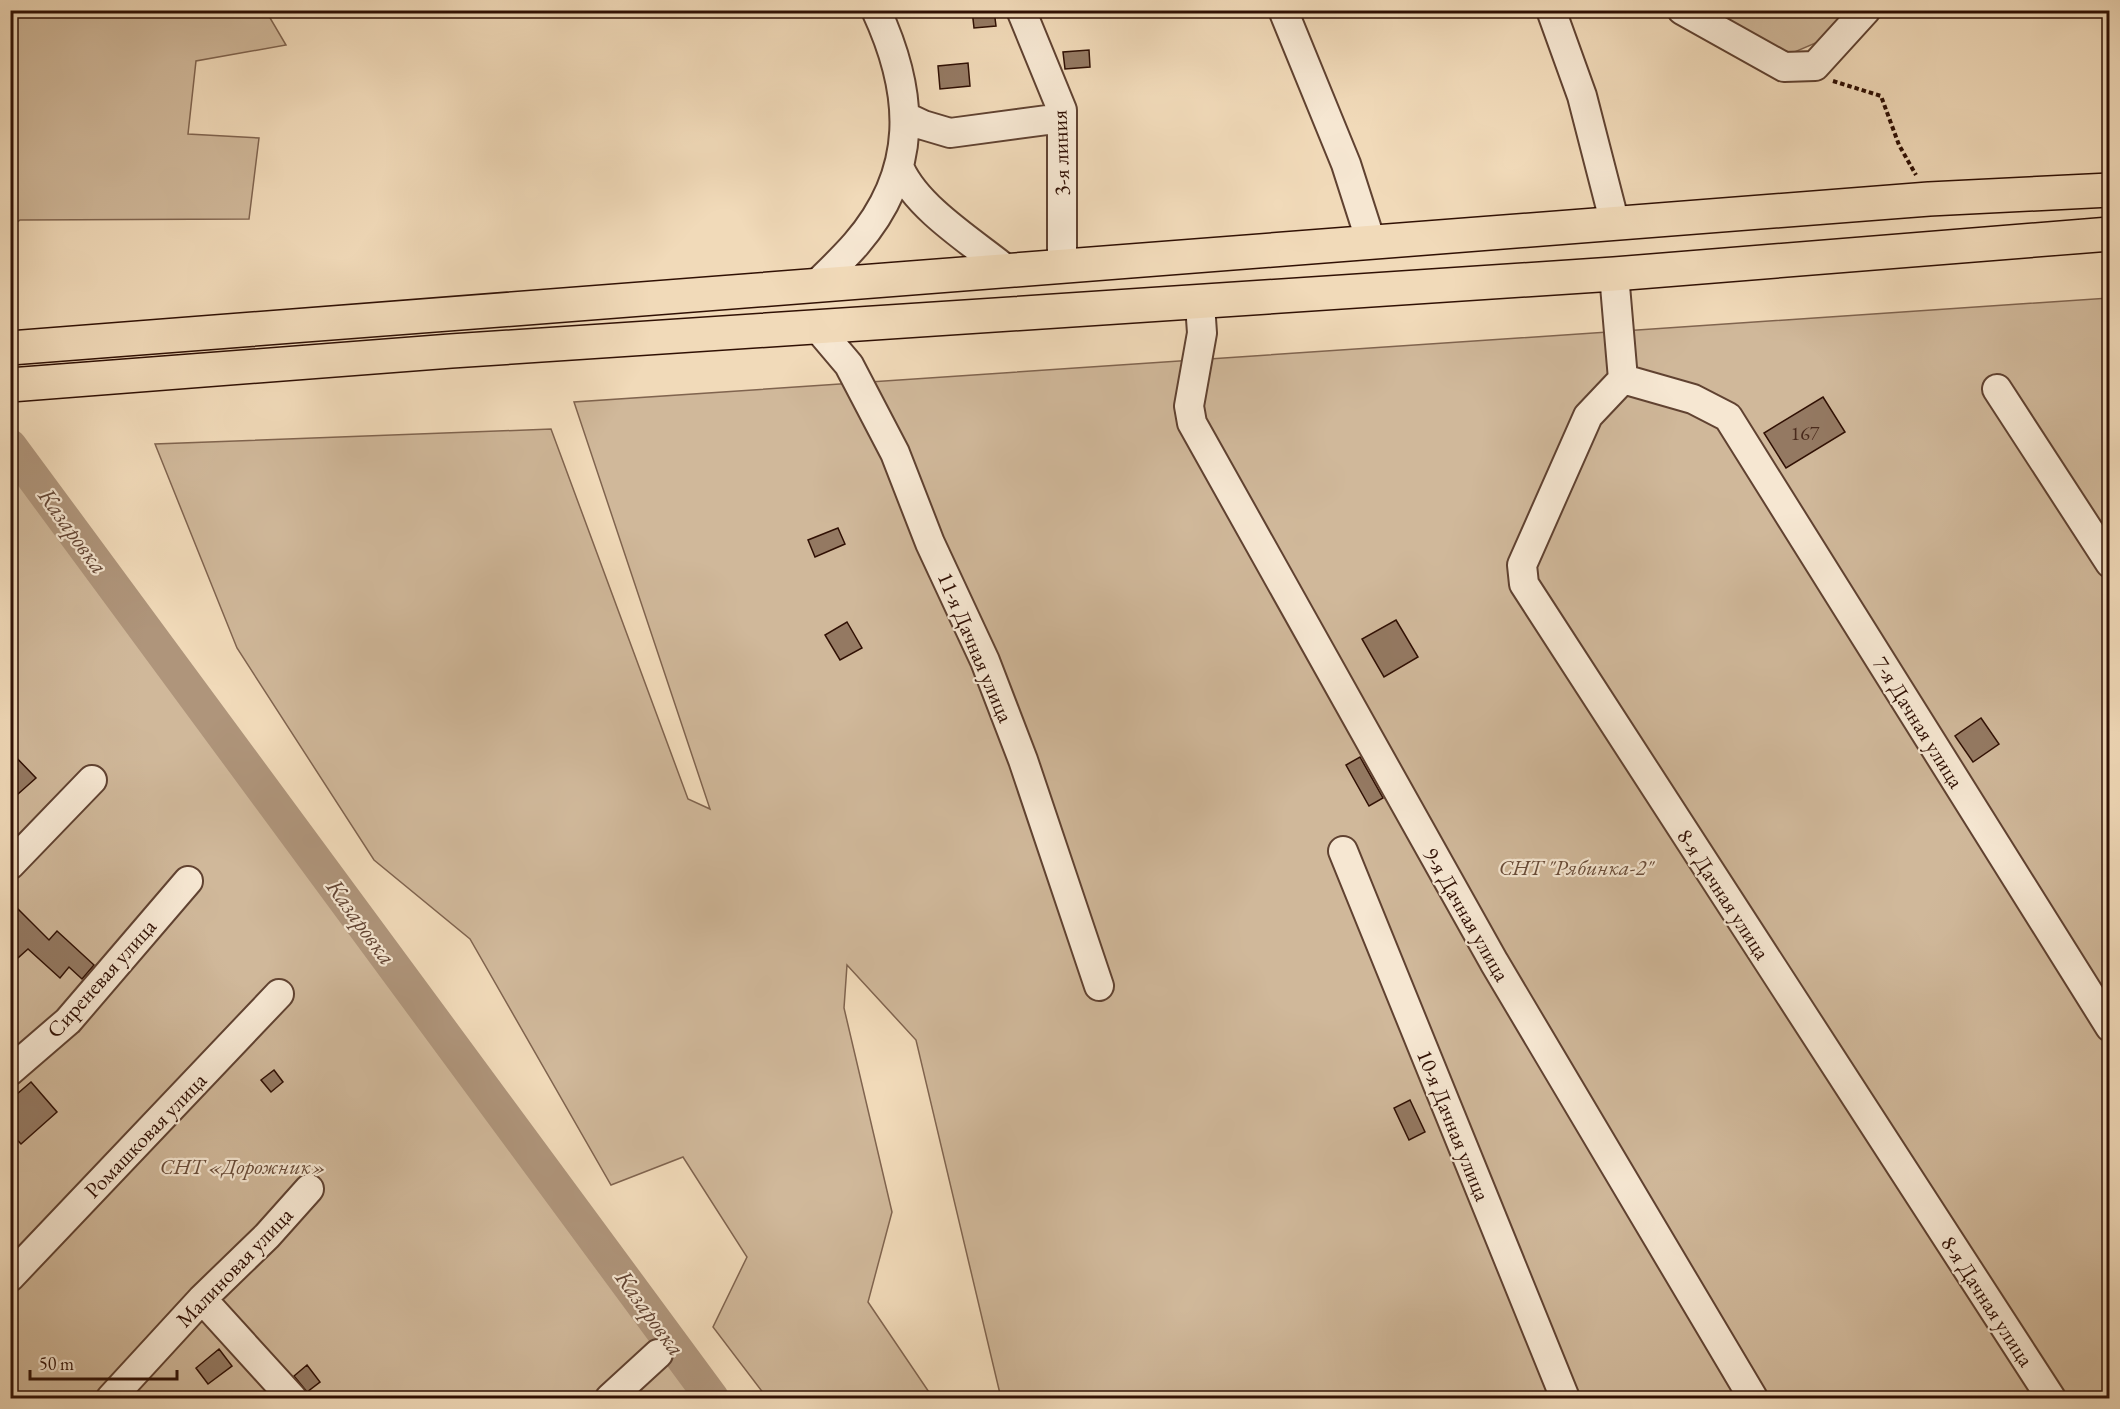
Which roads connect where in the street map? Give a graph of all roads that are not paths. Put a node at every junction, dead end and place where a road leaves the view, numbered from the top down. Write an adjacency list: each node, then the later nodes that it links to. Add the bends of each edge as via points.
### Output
1 (876, 10): 7 (street, via 901,74)
2 (1022, 10): 8 (street, 3-я линия)
3 (1283, 10): 14 (street, via 1346,164)
4 (1551, 10): 11 (street, via 1582,96)
5 (1682, 10): 6 (street, via 1784,67 1815,66)
6 (1866, 10)
7 (906, 117): 8 (street, via 950,133); 9 (street)
8 (1062, 118): 15 (street, 3-я линия)
9 (900, 169): 16 (street, via 906,184 922,202); 19 (street, via 856,244)
10 (2109, 190): 11 (highway)
11 (1614, 224): 12 (highway)
12 (1568, 228): 14 (highway); 18 (highway)
13 (2109, 234): 17 (highway)
14 (1371, 242): 15 (highway)
15 (1062, 267): 16 (highway)
16 (1008, 271): 19 (highway)
17 (1614, 274): 18 (highway); 23 (street)
18 (1572, 277): 20 (highway)
19 (814, 287): 22 (highway)
20 (1200, 304): 21 (highway); 43 (street, 9-я Дачная улица, via 1202,333 1189,406 1192,423 1494,963)
21 (816, 326): 24 (highway); 31 (street, 11-я Дачная улица, via 849,365 895,453 930,543 985,661 1023,760)
22 (10, 348)
23 (1623, 379): 33 (street, 7-я Дачная улица, via 1693,399 1728,417); 44 (street, 8-я Дачная улица, via 1588,416 1522,565 1524,584)
24 (10, 385)
25 (1997, 389): 26 (street)
26 (2109, 564)
27 (92, 780): 29 (street)
28 (1342, 851): 42 (street, 10-я Дачная улица)
29 (10, 865)
30 (188, 881): 34 (street, Сиреневая улица, via 68,1021)
31 (1099, 986)
32 (279, 994): 36 (street, Ромашковая улица)
33 (2109, 1027)
34 (10, 1071)
35 (309, 1189): 37 (street, Малиновая улица)
36 (10, 1277)
37 (202, 1299): 39 (street, Малиновая улица); 40 (street)
38 (658, 1354): 41 (street)
39 (113, 1398)
40 (292, 1398)
41 (609, 1398)
42 (1565, 1398)
43 (1753, 1398)
44 (2051, 1398)

